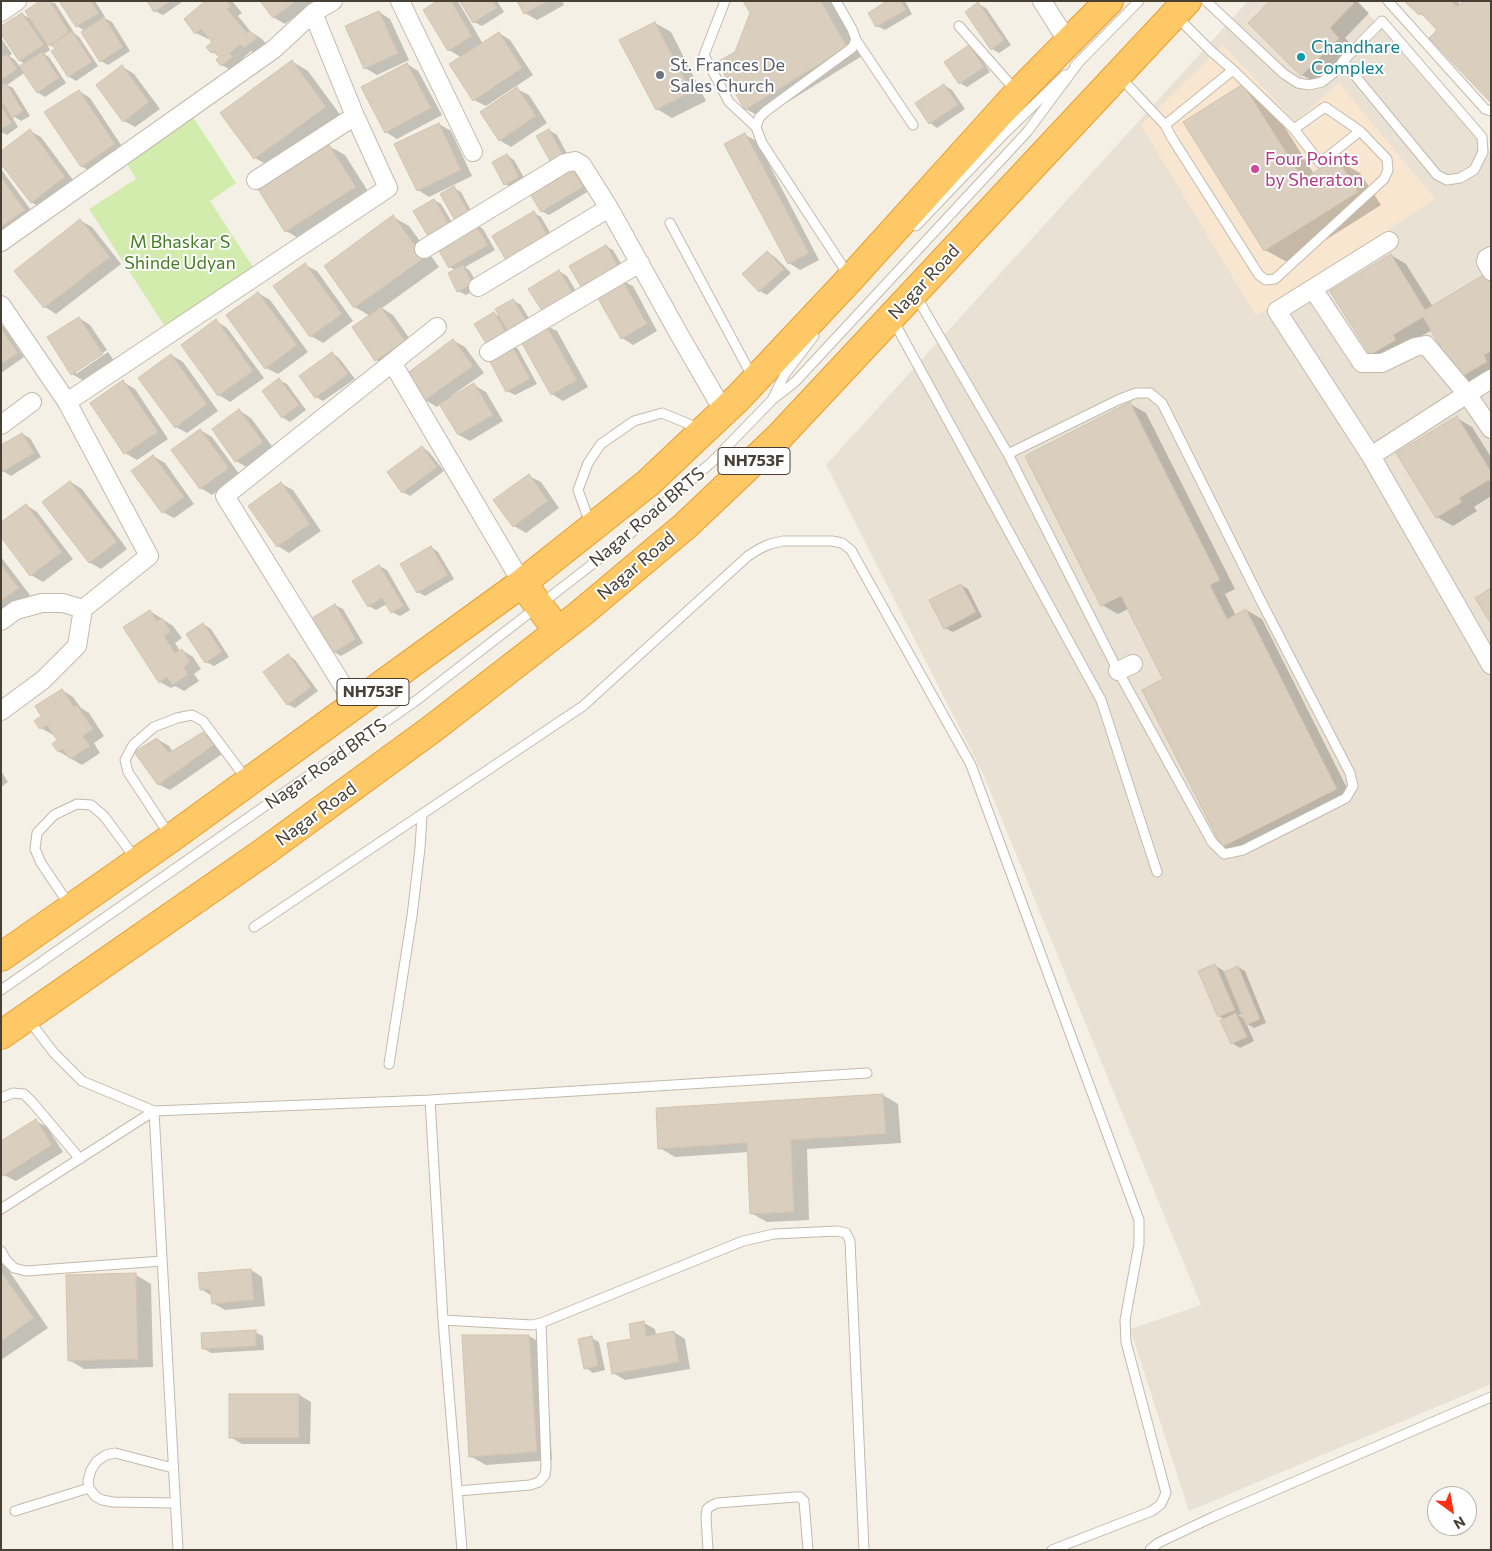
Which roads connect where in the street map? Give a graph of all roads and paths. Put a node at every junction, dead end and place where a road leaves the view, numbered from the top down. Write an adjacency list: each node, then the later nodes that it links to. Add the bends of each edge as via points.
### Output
1 (17, 1): 12 (street)
2 (332, 1): 13 (street)
3 (400, 1): 28 (street)
4 (725, 1): 25 (lane, via 704,55 728,102)
5 (836, 1): 15 (lane)
6 (1042, 1): 16 (street)
7 (1109, 1): 16 (highway, NH753F)
8 (1139, 1): 16 (lane)
9 (1206, 1): 17 (lane, via 1284,74 1298,82 1308,85 1322,82)
10 (1388, 1): 21 (lane, via 1485,109)
11 (1181, 8): 18 (lane, via 1210,51); 19 (highway, Nagar Road / NH753F)
12 (1, 12)
13 (313, 13): 22 (street); 34 (street, via 274,49)
14 (959, 26): 20 (lane)
15 (856, 40): 23 (lane); 25 (lane, via 852,48 759,118)
16 (1074, 52): 20 (highway, NH753F); 32 (lane, via 1044,94); 50 (lane, via 1028,132 796,382)
17 (1343, 61): 17 (lane, via 1437,175 1447,180 1460,178 1474,170 1483,152 1482,137 1382,22)
18 (1233, 70): 24 (lane); 26 (lane)
19 (1118, 74): 24 (lane); 42 (highway, Nagar Road / NH753F)
20 (1018, 93): 39 (highway, NH753F)
21 (1491, 111)
22 (355, 116): 29 (street); 53 (street, via 388,188)
23 (914, 125)
24 (1165, 125): 27 (lane, via 1259,275 1266,280 1275,279 1384,179 1388,170 1387,159)
25 (756, 127): 39 (lane, via 762,143)
26 (1294, 129): 27 (lane, via 1325,107); 27 (lane, via 1320,163)
27 (1360, 131)
28 (473, 152)
29 (256, 180)
30 (609, 208): 35 (street, via 582,165 576,161 565,163); 37 (street); 40 (street)
31 (670, 223): 50 (lane)
32 (910, 233)
33 (1389, 241): 41 (street)
34 (1, 242)
35 (424, 249)
36 (1491, 256): 38 (street, via 1486,262)
37 (640, 263): 47 (street); 54 (street)
38 (1491, 271)
39 (850, 279): 50 (highway, NH753F)
40 (478, 287)
41 (1313, 289): 51 (street, via 1362,363 1382,363 1426,345); 59 (street, via 1277,311)
42 (915, 293): 44 (highway, Nagar Road / NH753F); 58 (lane)
43 (1, 305): 53 (street)
44 (892, 317): 65 (highway, Nagar Road / NH753F, via 778,438 685,526); 73 (lane, via 1101,700)
45 (822, 326): 50 (lane, via 785,374)
46 (437, 327): 48 (street)
47 (489, 352)
48 (393, 364): 61 (street); 67 (street, via 225,496)
49 (1491, 378): 51 (street)
50 (763, 391): 54 (highway, NH753F); 62 (lane, Nagar Road BRTS, via 705,468 617,545)
51 (1467, 394): 56 (street); 59 (street)
52 (32, 402): 55 (street)
53 (67, 402): 63 (street, via 149,556)
54 (724, 412): 57 (highway, NH753F)
55 (1, 424)
56 (1491, 429)
57 (704, 430): 60 (highway, NH753F, via 648,483); 60 (lane, via 662,413 634,421 601,444 588,463 578,490)
58 (1008, 454): 58 (lane, via 1136,394 1150,393 1162,403 1350,773 1353,786 1346,798 1243,850 1224,854 1212,842 1126,667)
59 (1371, 456): 66 (street)
60 (592, 528): 61 (highway, NH753F)
61 (522, 583): 62 (highway); 67 (highway, NH753F)
62 (538, 607): 65 (highway); 77 (lane, Nagar Road BRTS, via 418,700)
63 (83, 609): 64 (street, via 63,603 42,603 16,610); 68 (street, via 77,646 43,680)
64 (1, 621)
65 (558, 631): 78 (highway, Nagar Road / NH753F, via 432,729 268,849)
66 (1491, 665)
67 (355, 705): 69 (highway, NH753F)
68 (1, 711)
69 (249, 782): 71 (highway, NH753F); 71 (lane, via 198,718 192,715 177,718 154,727 133,746 126,760 128,772)
70 (422, 815): 75 (lane); 80 (lane, via 412,916); 102 (lane, via 583,706 758,549 783,541 832,541 851,550 971,765 1139,1220 1139,1244 1125,1320 1126,1342 1166,1492 1161,1504 1152,1511)
71 (171, 838): 72 (highway, NH753F)
72 (138, 862): 74 (highway, NH753F); 74 (lane, via 104,816 91,805 77,804 54,815 37,833 35,849)
73 (1157, 872)
74 (72, 908): 76 (highway, NH753F)
75 (254, 927)
76 (1, 957)
77 (1, 990)
78 (27, 1017): 79 (highway, Nagar Road / NH753F); 84 (lane, via 54,1053 82,1082)
79 (1, 1035)
80 (389, 1064)
81 (867, 1073): 83 (lane)
82 (1, 1098): 85 (lane, via 14,1093 24,1094)
83 (430, 1100): 84 (lane); 89 (lane)
84 (154, 1110): 85 (lane); 88 (lane)
85 (80, 1158): 86 (lane)
86 (1, 1209)
87 (1, 1251): 88 (lane, via 14,1268 26,1271)
88 (162, 1261): 92 (lane)
89 (443, 1320): 90 (lane, via 518,1325); 94 (lane)
90 (541, 1323): 94 (lane, via 545,1475 530,1485); 101 (lane, via 743,1241 774,1234 846,1233 850,1241)
91 (1491, 1397): 103 (lane, via 1213,1517)
92 (173, 1468): 93 (lane, via 115,1453 106,1455 91,1470); 95 (lane)
93 (88, 1488): 95 (lane, via 102,1500 113,1502); 96 (lane)
94 (457, 1491): 98 (lane)
95 (176, 1503): 97 (lane)
96 (15, 1511)
97 (178, 1550)
98 (462, 1550)
99 (708, 1550): 100 (lane, via 706,1517 711,1506 796,1497 804,1501)
100 (808, 1550)
101 (864, 1550)
102 (1052, 1550)
103 (1150, 1550)

